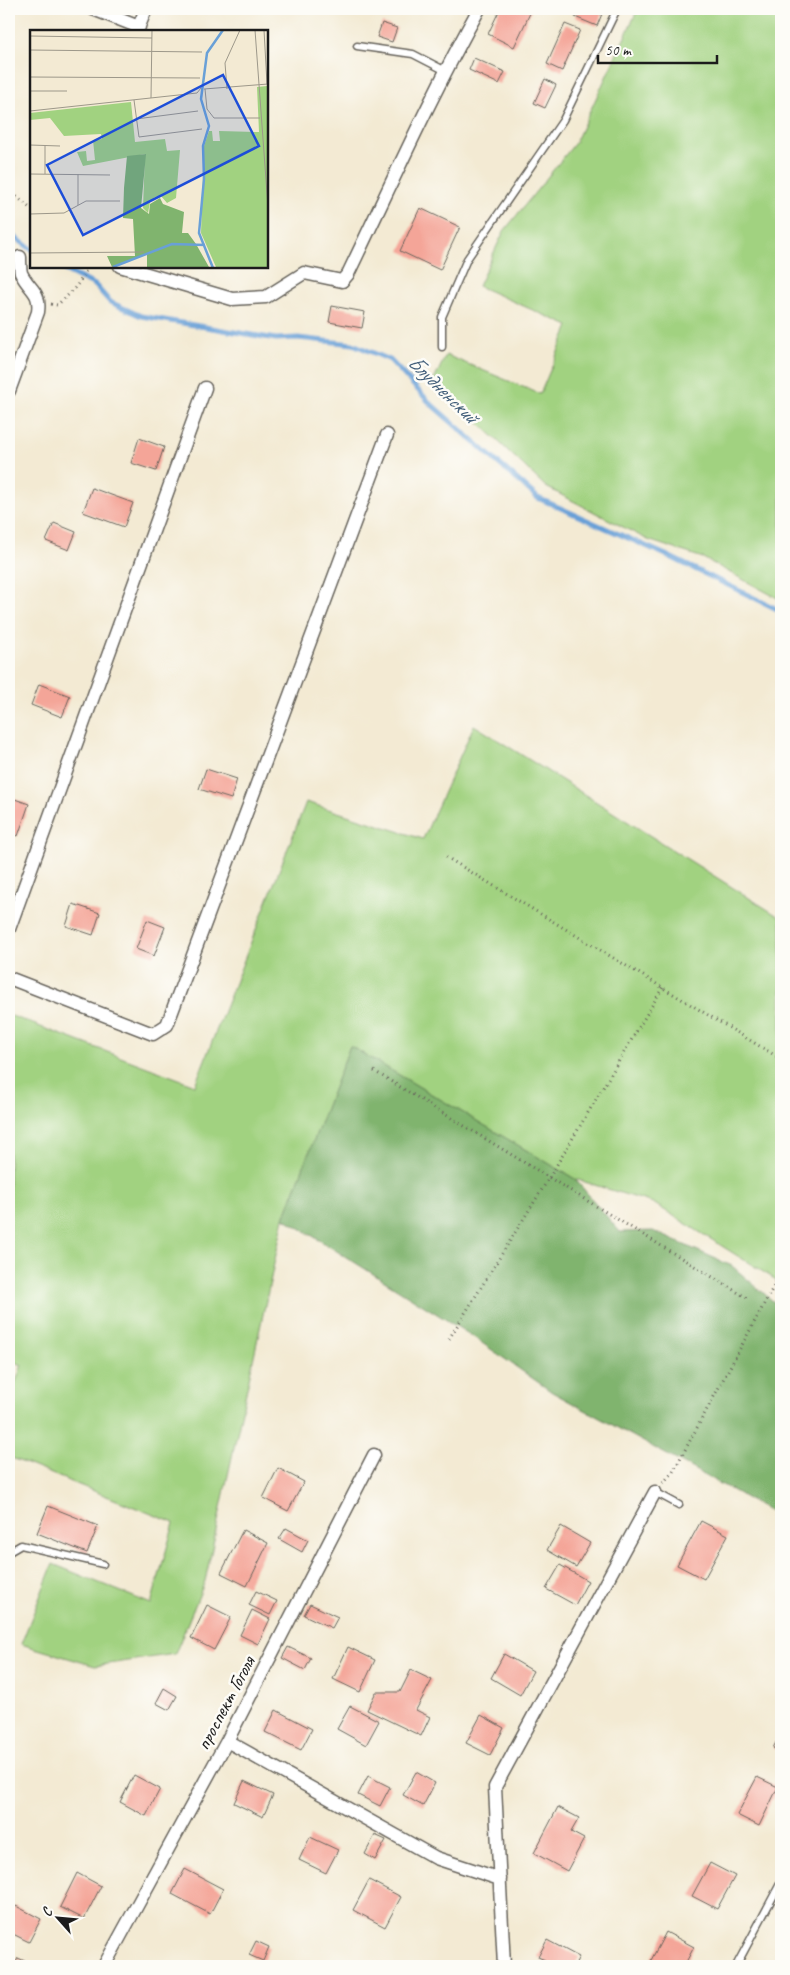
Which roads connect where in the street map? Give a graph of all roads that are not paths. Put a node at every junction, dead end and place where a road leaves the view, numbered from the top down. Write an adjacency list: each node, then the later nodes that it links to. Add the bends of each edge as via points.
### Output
1 (93, 9): 5 (street)
2 (146, 9): 5 (street)
3 (479, 9): 7 (street)
4 (617, 9): 10 (lane, via 563,120 467,259 442,317)
5 (138, 29)
6 (357, 46): 7 (lane, via 413,54)
7 (444, 70): 9 (street, via 387,194 342,281 304,273 266,297 232,299)
8 (20, 257): 12 (street, via 21,273 40,302)
9 (127, 268)
10 (442, 347)
11 (205, 388): 14 (street)
12 (9, 391)
13 (387, 435): 15 (street, via 168,1025 153,1034)
14 (9, 929)
15 (9, 978)
16 (374, 1455): 21 (street, проспект Гоголя)
17 (655, 1492): 18 (lane); 22 (street, via 495,1787)
18 (679, 1505)
19 (9, 1552): 20 (lane, via 21,1545)
20 (103, 1564)
21 (227, 1741): 22 (street, via 436,1858); 24 (street, проспект Гоголя)
22 (500, 1879): 25 (street)
23 (781, 1882): 26 (lane)
24 (104, 1966)
25 (504, 1966)
26 (736, 1966)

